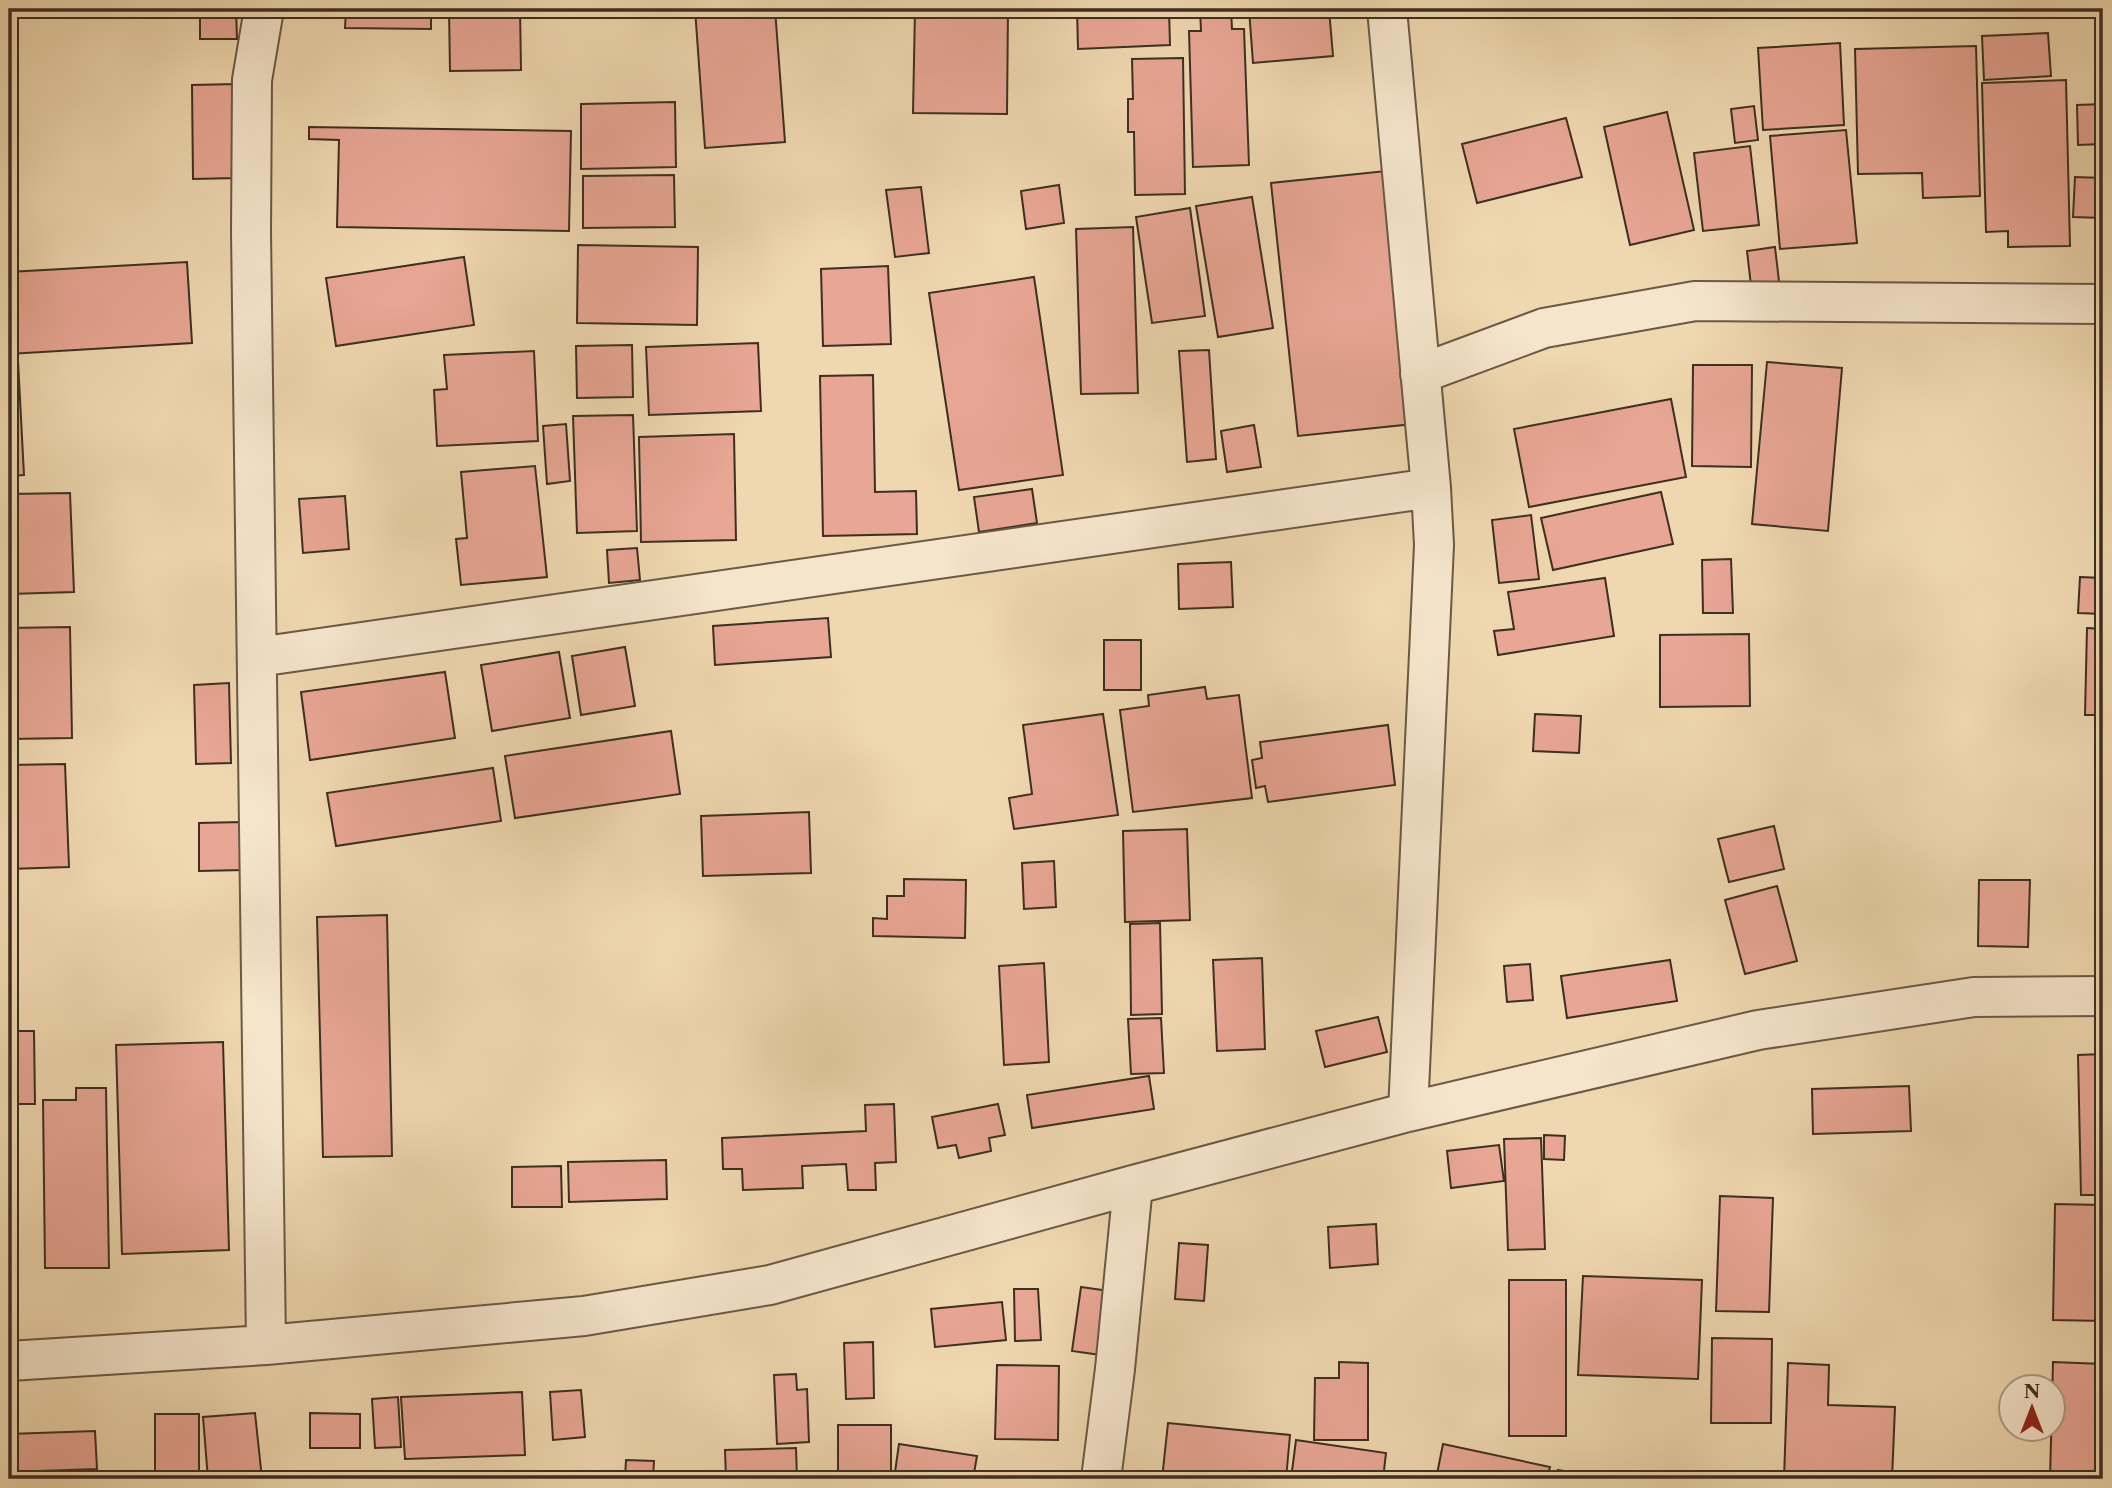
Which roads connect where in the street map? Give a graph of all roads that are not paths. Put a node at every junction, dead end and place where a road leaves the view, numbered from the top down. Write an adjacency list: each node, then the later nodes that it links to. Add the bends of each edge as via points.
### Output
1 (264, 9): 6 (street, via 252,80)
2 (1387, 9): 4 (street)
3 (2103, 304): 4 (street, via 1695,301 1544,328)
4 (1420, 374): 5 (street)
5 (1431, 488): 6 (street); 8 (street, via 1434,545)
6 (258, 657): 10 (street)
7 (2103, 996): 8 (street, via 1974,997 1758,1030)
8 (1408, 1112): 9 (street)
9 (1133, 1185): 10 (street, via 770,1285 584,1316); 12 (street)
10 (266, 1345): 11 (street)
11 (9, 1361)
12 (1101, 1479)

